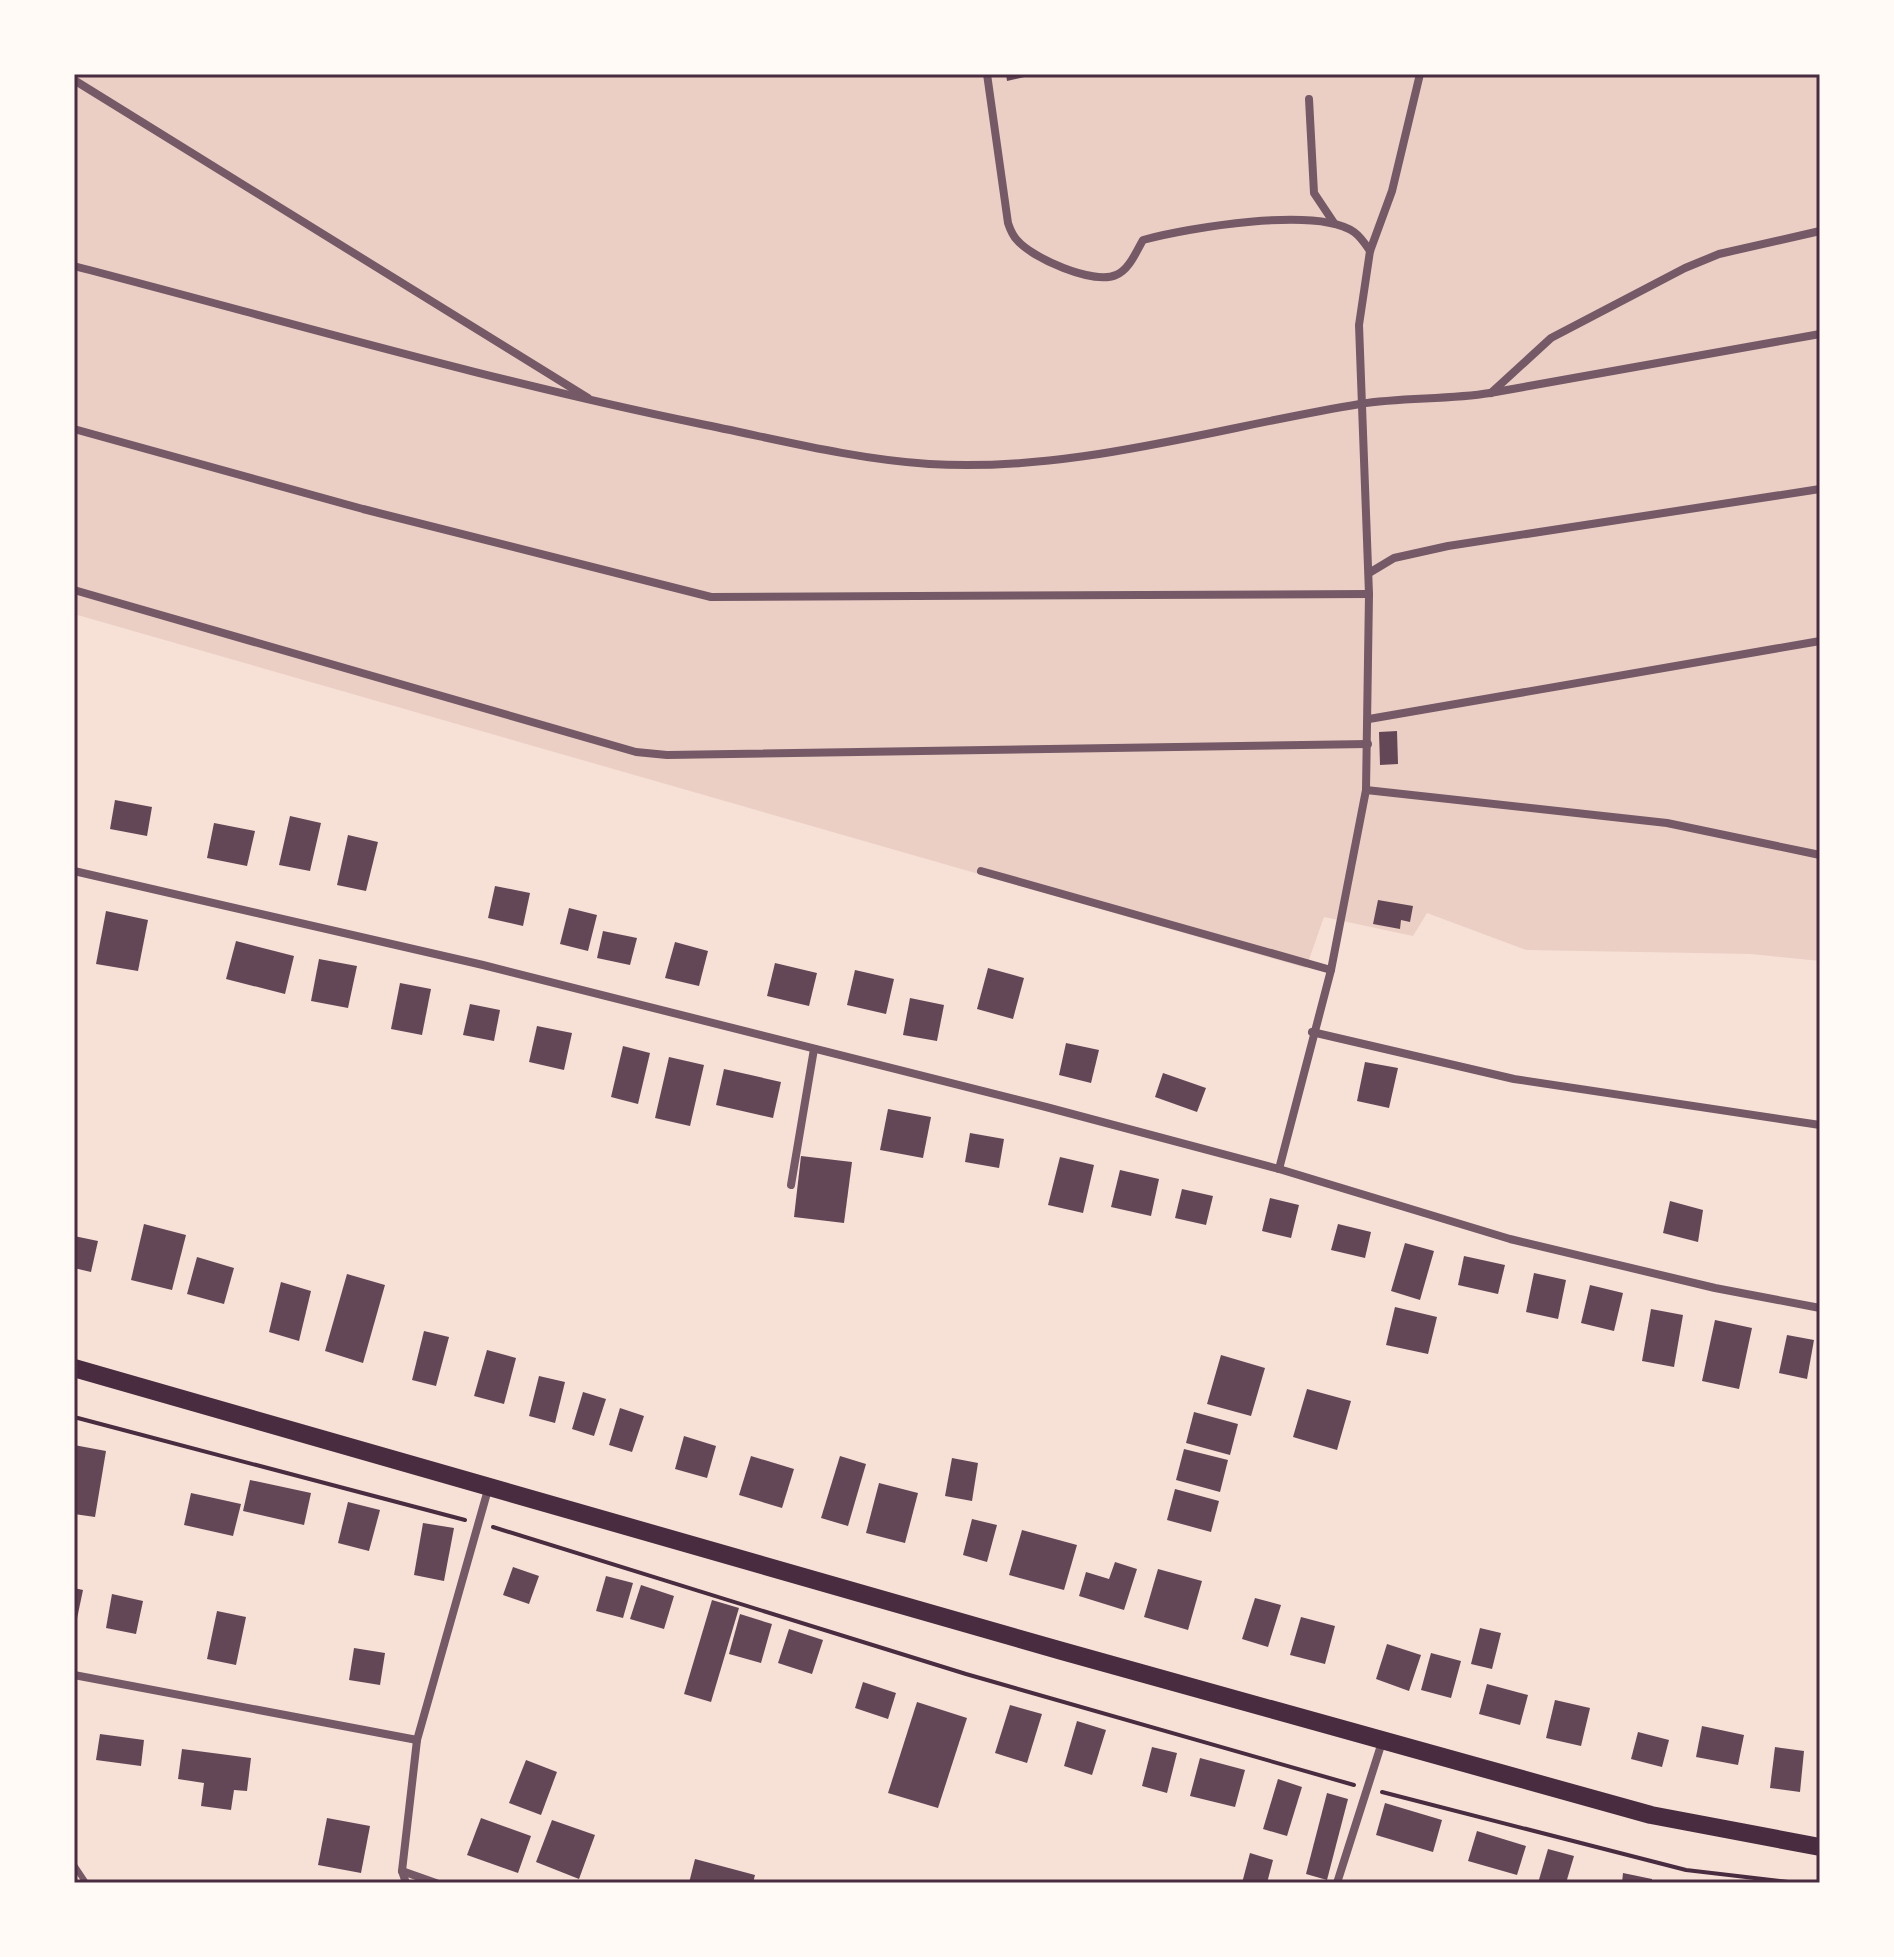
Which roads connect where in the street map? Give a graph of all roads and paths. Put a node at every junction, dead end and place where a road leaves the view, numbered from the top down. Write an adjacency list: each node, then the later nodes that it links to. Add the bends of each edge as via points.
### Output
1 (987, 74): 5 (street, via 1008,223 1032,253 1065,269 1116,275 1143,240 1189,227)
2 (1420, 74): 7 (street, via 1392,191)
3 (74, 80): 11 (street)
4 (1309, 99): 5 (street, via 1314,193)
5 (1334, 223): 7 (street, via 1356,233)
6 (1820, 231): 10 (street, via 1719,254 1685,268 1551,338)
7 (1370, 251): 12 (street, via 1359,325)
8 (74, 266): 11 (street)
9 (1820, 334): 10 (street)
10 (1490, 393): 12 (street, via 1443,401)
11 (595, 403): 12 (street, via 855,455 930,464 1009,464 1102,453)
12 (1365, 403): 15 (street)
13 (74, 429): 17 (street, via 711,597)
14 (1820, 489): 15 (street, via 1448,546 1394,558)
15 (1369, 573): 17 (street)
16 (74, 590): 20 (street, via 636,752)
17 (1369, 594): 19 (street)
18 (1820, 641): 19 (street)
19 (1369, 719): 20 (street)
20 (1368, 744): 21 (street)
21 (1366, 790): 22 (street, via 1667,823); 25 (street)
22 (1820, 855)
23 (74, 871): 27 (street, via 483,965)
24 (981, 871): 25 (street)
25 (1331, 970): 26 (street)
26 (1312, 1032): 28 (street, via 1514,1079); 29 (street)
27 (814, 1049): 29 (street); 30 (street)
28 (1820, 1125)
29 (1279, 1169): 31 (street, via 1510,1239)
30 (791, 1185)
31 (1820, 1308)
32 (74, 1368): 34 (main road)
33 (74, 1417): 35 (path)
34 (489, 1486): 35 (street); 37 (main road)
35 (479, 1523): 38 (street); 39 (path, via 966,1674)
36 (74, 1675): 38 (street)
37 (1383, 1739): 39 (street); 40 (main road, via 1651,1815)
38 (417, 1740): 42 (street)
39 (1368, 1789): 46 (street); 47 (path, via 1686,1870)
40 (1820, 1847)
41 (74, 1865): 43 (lane)
42 (402, 1871): 44 (street); 45 (street)
43 (86, 1883)
44 (406, 1883)
45 (436, 1883)
46 (1337, 1883)
47 (1797, 1883)

